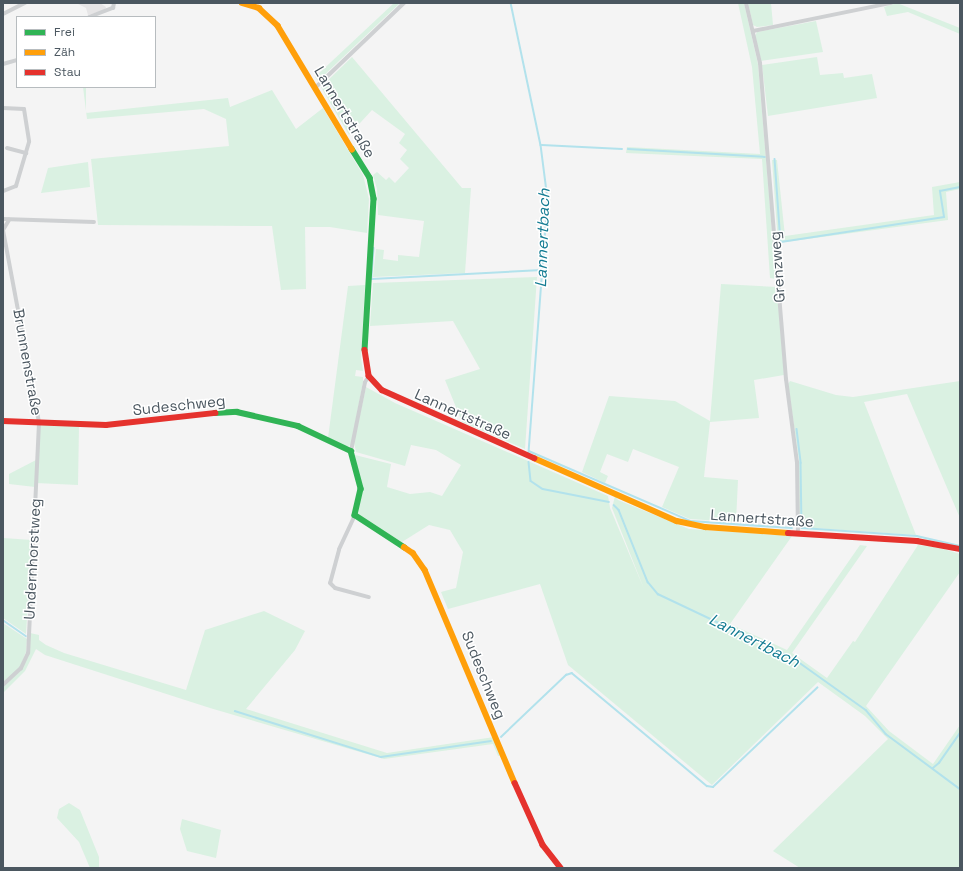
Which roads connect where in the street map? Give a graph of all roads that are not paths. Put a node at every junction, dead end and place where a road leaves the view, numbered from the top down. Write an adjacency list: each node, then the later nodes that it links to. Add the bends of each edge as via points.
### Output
1 (25, 3): 7 (street)
2 (114, 3): 8 (street, via 113,8)
3 (246, 3): 12 (street, Lannertstraße, via 263,11 278,26)
4 (404, 3): 12 (street)
5 (746, 3): 9 (street, Grenzweg)
6 (891, 3): 9 (street)
7 (3, 14)
8 (92, 16)
9 (753, 31): 26 (street, Grenzweg, via 761,71 786,386 797,462)
10 (16, 60): 11 (street)
11 (3, 64)
12 (316, 87): 21 (street, Lannertstraße, via 367,174 372,189 364,348)
13 (3, 108): 15 (street, via 20,107 26,112 29,142)
14 (7, 148): 15 (street)
15 (26, 153): 16 (street, via 16,186)
16 (3, 191)
17 (3, 219): 18 (street)
18 (9, 220): 19 (street); 20 (street, Brunnenstraße)
19 (94, 222)
20 (3, 230): 23 (street, Brunnenstraße)
21 (369, 376): 24 (street, via 365,382); 26 (street, Lannertstraße, via 382,390 403,401 677,521 705,526)
22 (3, 421): 23 (street, Sudeschweg)
23 (39, 423): 24 (street, Sudeschweg, via 106,425 205,413 237,412 298,426); 29 (street, Undernhorstweg, via 28,653 21,668)
24 (351, 451): 25 (street, via 361,489)
25 (355, 515): 28 (street, via 339,550 330,583 335,588); 30 (street, Sudeschweg, via 413,553 425,570 531,822 543,845)
26 (798, 533): 27 (street, Lannertstraße, via 917,541)
27 (960, 549)
28 (369, 597)
29 (3, 685)
30 (561, 868)

